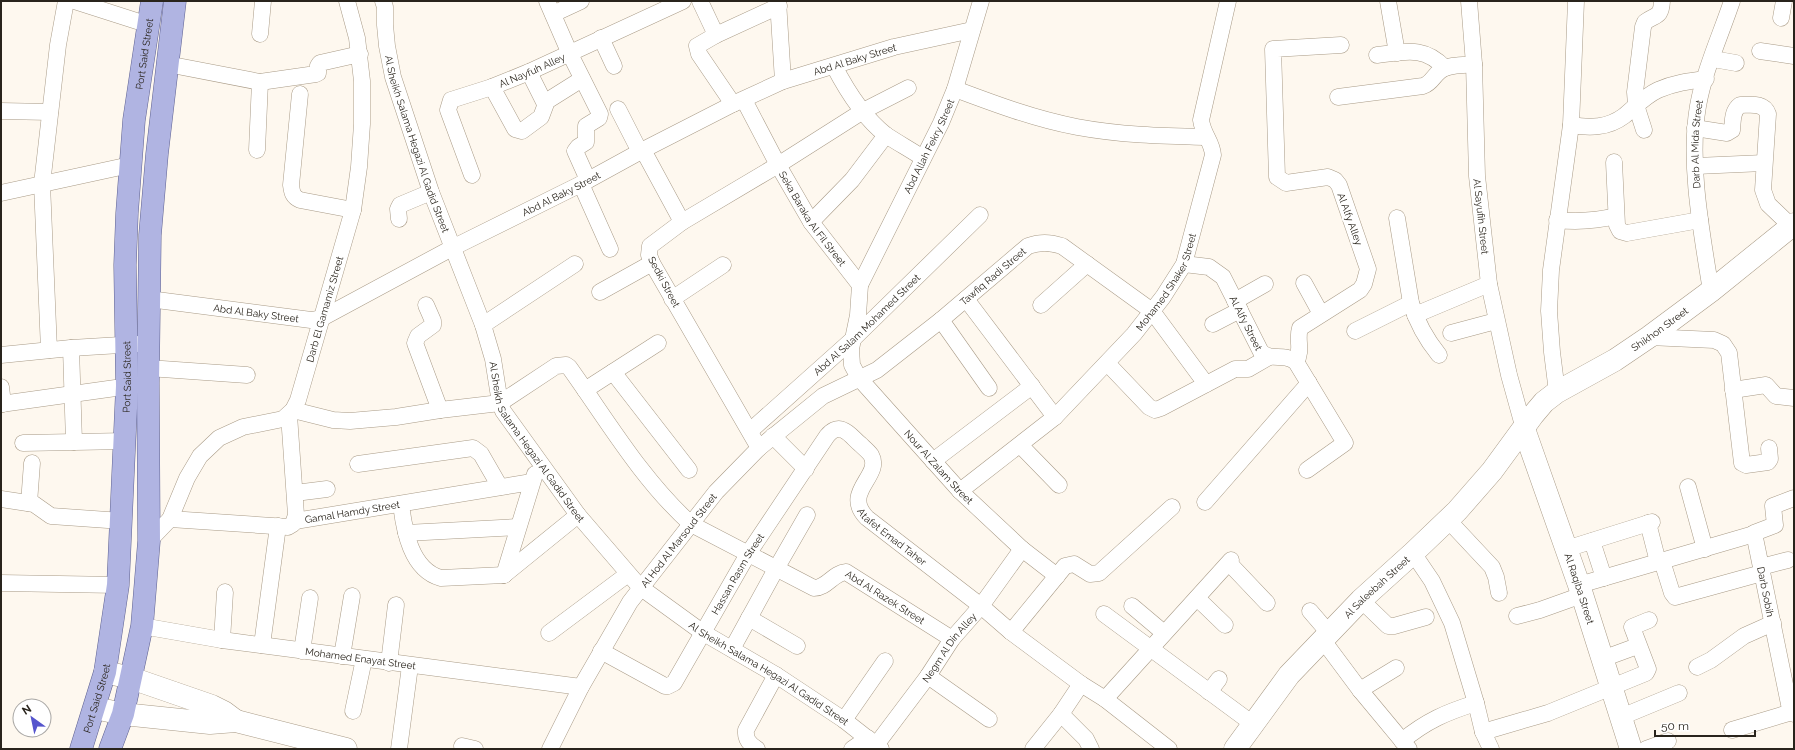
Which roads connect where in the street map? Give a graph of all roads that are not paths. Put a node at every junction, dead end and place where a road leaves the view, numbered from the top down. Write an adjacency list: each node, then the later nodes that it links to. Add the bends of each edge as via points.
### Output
1 (66, 1): 57 (street)
2 (74, 1): 22 (street)
3 (152, 1): 22 (main road, Port Said Street)
4 (175, 1): 36 (main road, Port Said Street)
5 (262, 1): 24 (street)
6 (347, 1): 30 (street, Darb El Gamamiz Street)
7 (383, 1): 74 (street, Al Sheikh Salama Hegazi Al Gadid Street, via 393,77)
8 (581, 1): 20 (street)
9 (683, 1): 26 (street, Al Nayfuh Alley)
10 (700, 1): 25 (street)
11 (981, 1): 23 (street, Abd Allah Fekry Street)
12 (1228, 1): 62 (street, Mohamed Shaker Street, via 1201,120)
13 (1388, 1): 29 (street)
14 (1469, 1): 37 (street, Al Sayufih Street)
15 (1576, 1): 58 (street)
16 (1662, 1): 53 (street, via 1660,14 1647,20 1643,25 1635,92)
17 (1732, 1): 34 (street, Darb Al Mida Street)
18 (1784, 1): 21 (street)
19 (778, 3): 25 (street); 44 (street)
20 (550, 8): 31 (street)
21 (1781, 18)
22 (149, 25): 68 (main road, Port Said Street, via 134,120)
23 (972, 30): 39 (street, Abd Al Baky Street, via 894,48); 48 (street, Abd Allah Fekry Street)
24 (260, 34)
25 (716, 35): 51 (street, Seka Baraka Al Fil Street, via 700,43 697,50)
26 (601, 38): 31 (street, Al Nayfuh Alley); 38 (street)
27 (1341, 45): 107 (street, Al Alfy Alley, via 1273,49 1277,177 1286,183 1328,177 1334,180 1339,186 1368,269 1360,290)
28 (1760, 51): 33 (street)
29 (1397, 53): 32 (street); 40 (street, via 1417,51 1428,54)
30 (360, 54): 45 (street, via 319,64 319,71 316,74); 76 (street, Darb El Gamamiz Street, via 362,124)
31 (570, 54): 41 (street, Al Nayfuh Alley); 42 (street)
32 (1377, 55)
33 (1794, 56)
34 (1712, 59): 35 (street); 43 (street, Darb Al Mida Street)
35 (1736, 63)
36 (166, 64): 45 (street); 99 (main road, Port Said Street, via 150,235)
37 (1474, 64): 40 (street); 95 (street, Al Sayufih Street, via 1477,176)
38 (614, 66)
39 (834, 66): 44 (street, Abd Al Baky Street); 56 (street)
40 (1445, 68): 50 (street, via 1423,86)
41 (529, 72): 46 (street, Al Nayfuh Alley); 52 (street)
42 (582, 79): 52 (street, via 550,98); 72 (street, via 600,115 586,126 586,142 575,151)
43 (1706, 79): 53 (street, via 1669,86); 59 (street, Darb Al Mida Street, via 1698,104)
44 (783, 81): 51 (street, Abd Al Baky Street)
45 (260, 82): 63 (street)
46 (492, 87): 52 (street, via 515,129 519,131 541,117); 71 (street, Al Nayfuh Alley, via 454,98 448,107)
47 (908, 88): 56 (street, Sedki Street)
48 (955, 89): 62 (street, via 1015,111 1077,127 1141,135); 65 (street, Abd Allah Fekry Street)
49 (300, 94): 76 (street, via 292,192 296,199)
50 (1338, 97)
51 (738, 102): 64 (street, Abd Al Baky Street); 69 (street, Seka Baraka Al Fil Street)
52 (545, 104)
53 (1636, 105): 58 (street, via 1623,117 1607,124 1589,128); 60 (street)
54 (618, 109): 64 (street)
55 (1, 111): 57 (street)
56 (863, 111): 61 (street); 69 (street, Sedki Street)
57 (50, 112): 73 (street)
58 (1571, 125): 81 (street)
59 (1695, 128): 67 (street, via 1727,133 1732,130 1737,107 1762,106 1768,114); 70 (street, Darb Al Mida Street)
60 (1644, 130)
61 (886, 135): 65 (street); 84 (street, via 852,180)
62 (1205, 137): 91 (street, Mohamed Shaker Street, via 1212,148 1212,155)
63 (257, 150)
64 (642, 151): 72 (street, Abd Al Baky Street); 83 (street)
65 (923, 158): 96 (street, Abd Allah Fekry Street)
66 (1614, 162): 78 (street)
67 (1764, 163): 70 (street); 85 (street, via 1765,198 1768,204)
68 (130, 165): 73 (street); 119 (main road, Port Said Street, via 125,265)
69 (778, 165): 83 (street, Sedki Street); 84 (street, Seka Baraka Al Fil Street)
70 (1696, 166): 82 (street, Darb Al Mida Street)
71 (472, 175)
72 (584, 182): 86 (street, Abd Al Baky Street); 87 (street)
73 (42, 184): 75 (street); 121 (street)
74 (431, 192): 80 (street, via 400,205); 86 (street, Al Sheikh Salama Hegazi Al Gadid Street)
75 (1, 193)
76 (353, 210): 108 (street, Darb El Gamamiz Street)
77 (980, 215): 116 (street, Abd Al Salam Mohamed Street)
78 (1616, 216): 81 (street, via 1584,222); 82 (street, via 1618,228 1627,233)
79 (1397, 218): 105 (street)
80 (399, 219)
81 (1557, 220): 138 (street, via 1550,270 1549,311)
82 (1700, 220): 97 (street, Darb Al Mida Street)
83 (682, 222): 88 (street, Sedki Street, via 650,246 649,255)
84 (811, 222): 96 (street, Seka Baraka Al Fil Street)
85 (1793, 225): 97 (main road, Shikhon Street)
86 (452, 248): 108 (street, Abd Al Baky Street); 112 (street, Al Sheikh Salama Hegazi Al Gadid Street)
87 (610, 249)
88 (652, 262): 98 (street); 100 (street, Sedki Street)
89 (575, 264): 112 (street)
90 (1087, 264): 101 (street, Tawfiq Radi Street, via 1062,246 1051,243 1028,246); 103 (street); 106 (street, Tawfiq Radi Street)
91 (1184, 264): 104 (street, Al Alfy Street, via 1210,267 1217,271 1223,276); 106 (street, Mohamed Shaker Street)
92 (723, 265): 100 (street)
93 (1304, 283): 107 (street)
94 (1265, 284): 104 (street)
95 (1489, 284): 105 (street); 110 (street, Al Sayufih Street)
96 (860, 285): 116 (street)
97 (1711, 291): 115 (main road, Shikhon Street)
98 (600, 292)
99 (149, 299): 108 (street, Abd Al Baky Street, via 311,320); 117 (main road, Port Said Street)
100 (672, 299): 148 (street, Sedki Street)
101 (966, 299): 109 (street, Tawfiq Radi Street); 133 (street)
102 (426, 305): 143 (street, via 433,325 418,336 415,343)
103 (1041, 305)
104 (1238, 306): 111 (street); 124 (street, Al Alfy Street, via 1261,352)
105 (1413, 309): 113 (street); 123 (street, via 1421,329)
106 (1152, 311): 126 (street, Mohamed Shaker Street); 132 (street, Tawfiq Radi Street)
107 (1321, 314): 125 (street, Al Alfy Alley, via 1300,328 1300,355)
108 (322, 318): 144 (street, Darb El Gamamiz Street, via 298,400)
109 (942, 320): 129 (street, Tawfiq Radi Street, via 877,370); 135 (street)
110 (1496, 321): 114 (street); 146 (street, Al Sayufih Street)
111 (1213, 324)
112 (483, 325): 141 (street, Al Sheikh Salama Hegazi Al Gadid Street, via 493,359)
113 (1355, 331)
114 (1451, 334)
115 (1649, 336): 137 (street, via 1714,340 1723,344 1728,353); 138 (main road, Shikhon Street, via 1615,360)
116 (853, 339): 129 (street, Nour Al Zalam Street, via 852,365); 148 (street, Abd Al Salam Mohamed Street)
117 (149, 343): 119 (street); 130 (main road, Port Said Street)
118 (658, 343): 127 (street)
119 (128, 345): 120 (street); 130 (main road, Port Said Street)
120 (71, 348): 121 (street); 139 (street)
121 (49, 350): 122 (street)
122 (1, 355)
123 (1439, 355)
124 (1269, 357): 125 (street, Al Alfy Street, via 1285,356); 132 (street, via 1248,369 1235,369)
125 (1296, 362): 131 (street)
126 (1107, 363): 132 (street, via 1149,407 1155,410); 145 (street, Mohamed Shaker Street)
127 (613, 372): 136 (street); 161 (street)
128 (248, 375): 130 (street)
129 (859, 378): 149 (street, Al Hod Al Marsoud Street, via 823,396); 157 (street, Nour Al Zalam Street)
130 (141, 379): 139 (street); 150 (main road, Port Said Street); 187 (main road, Port Said Street)
131 (1309, 383): 162 (street, via 1345,443); 171 (street)
132 (1206, 384)
133 (1032, 386): 145 (street); 157 (street)
134 (1, 387): 142 (street)
135 (989, 388)
136 (585, 390): 141 (street, Abd Al Razek Street, via 569,367 556,366); 182 (street, Abd Al Razek Street, via 657,489)
137 (1733, 390): 140 (street, via 1766,385 1776,396); 155 (street, via 1742,462 1746,465 1768,462)
138 (1557, 392): 146 (main road, Shikhon Street, via 1541,406)
139 (73, 394): 142 (street); 152 (street)
140 (1794, 398)
141 (500, 403): 143 (street); 156 (street, Al Sheikh Salama Hegazi Al Gadid Street)
142 (2, 404)
143 (440, 410): 144 (street, via 350,421)
144 (291, 412): 169 (street); 178 (street, via 277,421 243,427 219,438 200,456 187,478)
145 (1055, 417): 153 (street, Mohamed Shaker Street)
146 (1524, 429): 179 (main road, Al Saleebah Street, via 1492,471); 191 (main road, Al Raqiba Street)
147 (845, 430): 160 (street, Hassan Rasm Street, via 830,432); 214 (street, Atafet Emad Taher, via 873,460 859,495 858,502 863,513)
148 (750, 431): 154 (street, Sedki Street)
149 (773, 436): 154 (street, Al Hod Al Marsoud Street); 160 (street)
150 (126, 441): 152 (street); 180 (main road, Port Said Street)
151 (23, 442): 152 (street)
152 (74, 442)
153 (1020, 445): 164 (street); 168 (street, Mohamed Shaker Street)
154 (759, 448): 182 (street, Al Hod Al Marsoud Street, via 716,492)
155 (1769, 448)
156 (539, 461): 163 (street); 176 (street, Al Sheikh Salama Hegazi Al Gadid Street)
157 (934, 461): 168 (street, Nour Al Zalam Street)
158 (32, 463): 172 (street)
159 (358, 464): 165 (street, via 473,448 481,454)
160 (806, 469): 193 (street, Hassan Rasm Street)
161 (689, 470)
162 (1307, 470)
163 (532, 482): 165 (street); 184 (street)
164 (1059, 485)
165 (500, 487): 174 (street)
166 (1688, 487): 189 (street)
167 (328, 489): 169 (street)
168 (960, 491): 190 (street, Nour Al Zalam Street)
169 (294, 493): 181 (street)
170 (1794, 498): 186 (street, via 1775,504 1775,525 1755,531)
171 (1205, 502)
172 (29, 503): 173 (street); 180 (street, via 51,516)
173 (2, 504)
174 (401, 504): 181 (street, Gamal Hamdy Street); 185 (street, Gamal Hamdy Street)
175 (1172, 507): 200 (street, via 1099,573 1090,574 1078,566 1069,564)
176 (578, 515): 198 (street); 199 (street, Al Sheikh Salama Hegazi Al Gadid Street)
177 (807, 516): 196 (street)
178 (170, 519): 183 (street); 187 (street)
179 (1448, 520): 192 (main road, Al Saleebah Street); 207 (street, via 1492,567)
180 (122, 521): 203 (main road, Port Said Street)
181 (295, 521): 183 (street, Gamal Hamdy Street, via 288,527)
182 (691, 524): 193 (street, Abd Al Razek Street); 204 (street, Al Hod Al Marsoud Street)
183 (278, 526): 232 (street)
184 (518, 527): 185 (street); 198 (street)
185 (406, 533): 198 (street, Gamal Hamdy Street, via 420,563 432,575 441,578)
186 (1754, 534): 189 (street); 197 (street, Darb Sobih)
187 (149, 541): 224 (main road, Port Said Street)
188 (1592, 541): 191 (street); 195 (street, via 1650,523); 201 (street)
189 (1705, 548): 195 (street)
190 (1022, 549): 200 (street, Nour Al Zalam Street); 214 (street, Negm Al Din Alley)
191 (1566, 550): 205 (main road, Al Raqiba Street)
192 (1414, 553): 211 (main road, Al Saleebah Street); 259 (street, via 1432,581 1452,623)
193 (748, 554): 196 (street, Abd Al Razek Street); 225 (street, Hassan Rasm Street)
194 (1788, 560): 197 (street)
195 (1660, 562): 197 (street, via 1675,597); 201 (street)
196 (776, 569): 220 (street); 230 (street, Abd Al Razek Street, via 814,588 819,588 841,572 846,572)
197 (1762, 570): 222 (street, Darb Sobih)
198 (504, 574)
199 (628, 574): 204 (street, Al Sheikh Salama Hegazi Al Gadid Street); 227 (street)
200 (1057, 576): 226 (street)
201 (1604, 578): 205 (street)
202 (1, 583): 203 (street)
203 (118, 585): 247 (main road, Port Said Street)
204 (640, 587): 225 (street, Al Sheikh Salama Hegazi Al Gadid Street); 238 (street, Al Hod Al Marsoud Street)
205 (1580, 590): 219 (street, via 1547,608); 240 (main road, Al Raqiba Street)
206 (225, 592): 231 (street)
207 (1499, 593)
208 (352, 596): 239 (street)
209 (310, 598): 237 (street)
210 (1197, 598): 212 (street, via 1230,562); 223 (street); 228 (street)
211 (1361, 600): 218 (street, via 1388,626); 229 (main road, Al Saleebah Street)
212 (1267, 603)
213 (396, 605): 243 (street)
214 (981, 606): 226 (street); 230 (street, Negm Al Din Alley)
215 (1132, 606): 228 (street)
216 (1310, 611): 229 (street)
217 (1104, 614): 236 (street)
218 (1426, 616)
219 (1517, 616)
220 (749, 618): 233 (street); 235 (street)
221 (1649, 620): 254 (street, via 1632,627 1647,671)
222 (1773, 623): 245 (street, via 1744,636); 262 (street, Darb Sobih, via 1790,709)
223 (1225, 625)
224 (142, 626): 231 (street, Mohamed Enayat Street); 250 (main road, Port Said Street)
225 (702, 632): 235 (street, Al Sheikh Salama Hegazi Al Gadid Street); 238 (street, Hassan Rasm Street, via 674,683 668,686)
226 (1011, 632): 252 (street)
227 (549, 633)
228 (1164, 633): 236 (street)
229 (1325, 635): 255 (street); 269 (main road, Al Saleebah Street, via 1289,675)
230 (952, 639): 249 (street, Negm Al Din Alley)
231 (222, 640): 232 (street, Mohamed Enayat Street)
232 (262, 645): 237 (street, Mohamed Enayat Street)
233 (796, 646)
234 (1632, 648): 240 (street)
235 (732, 649): 248 (street, Al Sheikh Salama Hegazi Al Gadid Street)
236 (1150, 649): 256 (street); 258 (street)
237 (302, 651): 239 (street, Mohamed Enayat Street)
238 (601, 651): 253 (street, Al Hod Al Marsoud Street)
239 (342, 656): 241 (street, Mohamed Enayat Street)
240 (1602, 658): 254 (main road, Al Raqiba Street)
241 (364, 659): 243 (street, Mohamed Enayat Street); 261 (street)
242 (885, 661): 267 (street)
243 (389, 663): 244 (street, Mohamed Enayat Street)
244 (410, 666): 253 (street, Mohamed Enayat Street); 278 (street)
245 (1697, 667)
246 (1396, 668): 255 (street)
247 (105, 672): 250 (main road); 260 (main road, Port Said Street)
248 (776, 675): 267 (street, Al Sheikh Salama Hegazi Al Gadid Street); 280 (street, via 746,730 749,743)
249 (928, 676): 266 (street); 273 (street, Negm Al Din Alley)
250 (131, 678): 263 (main road, Port Said Street); 268 (main road, via 212,706)
251 (1219, 679): 256 (street)
252 (1081, 684): 258 (street); 264 (street)
253 (581, 687): 279 (street, Al Hod Al Marsoud Street)
254 (1611, 688): 265 (main road, Al Raqiba Street); 271 (street, via 1548,713)
255 (1360, 690): 274 (street)
256 (1209, 692): 269 (street)
257 (1679, 693): 265 (street)
258 (1105, 699): 284 (street)
259 (1476, 703): 271 (street); 274 (street, via 1436,717 1418,728)
260 (95, 708): 263 (main road); 275 (main road, Port Said Street)
261 (353, 712)
262 (1793, 713): 270 (street)
263 (123, 714): 268 (main road, via 210,723); 276 (main road, Port Said Street)
264 (1061, 714): 282 (street); 283 (street, via 1086,739)
265 (1620, 717): 287 (main road, Al Raqiba Street)
266 (989, 719)
267 (844, 720): 273 (street, Al Sheikh Salama Hegazi Al Gadid Street)
268 (236, 721): 277 (main road)
269 (1253, 724): 285 (main road, Al Saleebah Street)
270 (1732, 730)
271 (1483, 732): 286 (street)
272 (1668, 741): 288 (street)
273 (875, 744): 281 (street, Negm Al Din Alley)
274 (1405, 745)
275 (81, 749)
276 (110, 749)
277 (346, 749)
278 (398, 749)
279 (550, 749)
280 (757, 749)
281 (852, 749)
282 (1033, 749)
283 (1091, 749)
284 (1169, 749)
285 (1235, 749)
286 (1491, 749)
287 (1631, 749)
288 (1646, 749)

